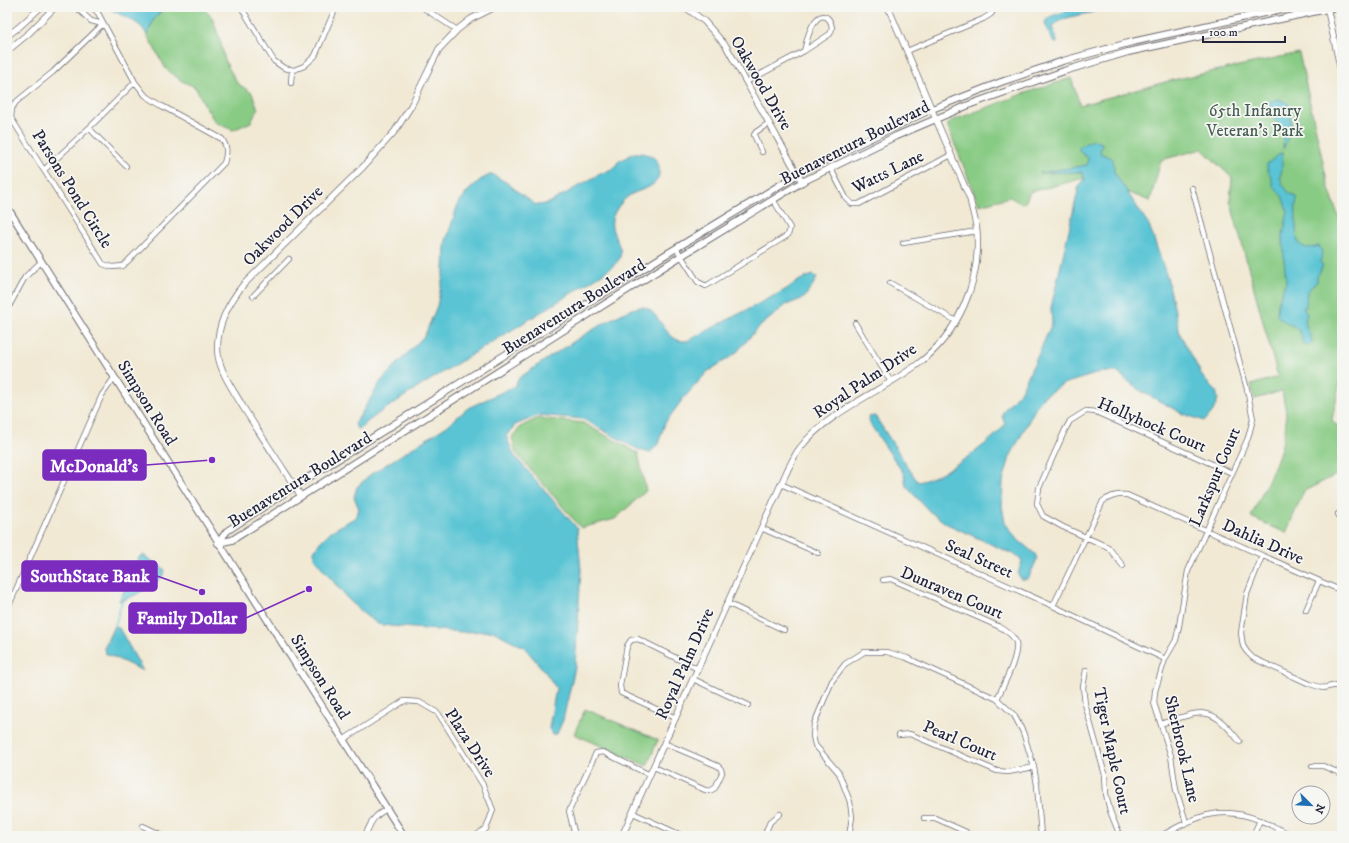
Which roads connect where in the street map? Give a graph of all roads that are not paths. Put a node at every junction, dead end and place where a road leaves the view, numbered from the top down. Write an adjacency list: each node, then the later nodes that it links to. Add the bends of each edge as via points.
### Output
1 (41, 7): 17 (street)
2 (55, 7): 18 (street)
3 (76, 7): 15 (street, via 91,21)
4 (92, 7): 15 (street, Parsons Pond Circle)
5 (241, 7): 21 (street, via 270,56 284,68)
6 (336, 7): 21 (street, via 315,56 304,66)
7 (422, 7): 16 (street)
8 (495, 7): 16 (street, Oakwood Drive, via 471,19)
9 (684, 7): 24 (street, Oakwood Drive, via 704,21 726,46)
10 (888, 7): 20 (street, Royal Palm Drive)
11 (996, 7): 20 (street, via 983,19)
12 (1291, 7): 26 (main road, Buenaventura Boulevard, via 1132,42 1063,61)
13 (1336, 7): 14 (main road, Buenaventura Boulevard)
14 (1328, 8): 22 (street); 27 (main road, Buenaventura Boulevard, via 1121,54 1064,71)
15 (103, 24): 23 (street, Parsons Pond Circle); 34 (street, Parsons Pond Circle, via 12,108 11,118)
16 (457, 30): 57 (street, Oakwood Drive, via 439,49 411,106 395,131 364,167 243,285 223,316 218,337 218,356 224,372 245,410)
17 (7, 36)
18 (7, 51)
19 (804, 51): 19 (street, via 833,30 833,25 825,16 817,19); 24 (street)
20 (907, 51): 26 (street, Royal Palm Drive)
21 (292, 70): 25 (street)
22 (1342, 73)
23 (135, 82): 29 (street); 34 (street, Parsons Pond Circle, via 146,95 222,139 227,154 224,163 123,266 112,267 103,264)
24 (746, 82): 28 (street, Oakwood Drive)
25 (291, 83)
26 (932, 109): 27 (street, Royal Palm Drive); 35 (main road, Buenaventura Boulevard)
27 (936, 118): 31 (street, Royal Palm Drive); 33 (main road, Buenaventura Boulevard)
28 (769, 123): 30 (street, via 754,135); 35 (street, Oakwood Drive)
29 (89, 128): 32 (street); 34 (street)
30 (762, 152)
31 (951, 155): 33 (street, Watts Lane, via 859,204 852,204 846,198); 40 (street, Royal Palm Drive, via 970,199)
32 (126, 166)
33 (831, 169): 36 (main road, Buenaventura Boulevard)
34 (44, 170)
35 (798, 174): 36 (street, Oakwood Drive); 42 (main road, Buenaventura Boulevard)
36 (802, 182): 38 (main road, Buenaventura Boulevard)
37 (1192, 188): 55 (street, Larkspur Court, via 1253,419 1248,438)
38 (774, 201): 44 (main road, Buenaventura Boulevard); 44 (street, via 790,228 788,235 706,286 698,282)
39 (7, 207): 46 (main road, Simpson Road)
40 (977, 231): 41 (street); 51 (street, Royal Palm Drive, via 972,282)
41 (902, 243)
42 (676, 248): 43 (main road, Buenaventura Boulevard); 44 (street)
43 (665, 255): 47 (street); 57 (main road, Buenaventura Boulevard)
44 (681, 256): 47 (main road, Buenaventura Boulevard)
45 (289, 259): 49 (street)
46 (41, 262): 50 (street, via 25,277); 53 (main road, Simpson Road)
47 (670, 263): 58 (main road, Buenaventura Boulevard)
48 (890, 283): 51 (street)
49 (253, 296)
50 (7, 310)
51 (956, 321): 54 (street, Royal Palm Drive, via 927,357)
52 (855, 323): 54 (street)
53 (114, 378): 64 (main road, Simpson Road); 73 (street, via 102,395)
54 (891, 382): 56 (street, Royal Palm Drive, via 815,432 800,448)
55 (1232, 473): 62 (street, Larkspur Court); 63 (street, Hollyhock Court, via 1103,415 1086,411 1070,421 1065,430 1039,488 1037,504 1043,516)
56 (781, 484): 61 (street, Royal Palm Drive); 72 (street, Seal Street)
57 (295, 486): 58 (street, Oakwood Drive); 64 (main road, Buenaventura Boulevard, via 227,531)
58 (301, 496): 64 (main road, Buenaventura Boulevard, via 232,540)
59 (1338, 514): 60 (street)
60 (1342, 520)
61 (761, 528): 65 (street); 71 (street, Royal Palm Drive)
62 (1206, 531): 63 (street, Dahlia Drive, via 1128,495 1120,494 1103,501); 66 (street, Dahlia Drive); 76 (street, Larkspur Court, via 1188,571 1178,633)
63 (1086, 536): 67 (street, via 1108,547); 72 (street, Dahlia Drive)
64 (218, 543): 86 (main road, Simpson Road)
65 (818, 553)
66 (1262, 556): 69 (street, Dahlia Drive); 80 (street, via 1247,594 1241,633 1243,646 1253,658 1310,684 1323,688 1337,685)
67 (1123, 566)
68 (883, 580): 81 (street, Dunraven Court, via 891,579 1010,632 1016,643 1015,656)
69 (1319, 581): 70 (street, Dahlia Drive); 74 (street)
70 (1342, 591)
71 (727, 603): 75 (street); 77 (street, Royal Palm Drive)
72 (1053, 606): 76 (street, Seal Street)
73 (7, 610)
74 (1306, 610)
75 (784, 630)
76 (1165, 659): 84 (street, Sherbrook Lane, via 1154,703)
77 (698, 669): 79 (street, Royal Palm Drive); 83 (street, via 638,639 631,640 627,646 620,685 622,693)
78 (1086, 670): 112 (street, Tiger Maple Court, via 1083,687 1085,704 1105,775 1110,811)
79 (694, 679): 82 (street); 83 (street, Royal Palm Drive)
80 (1342, 680)
81 (997, 699): 91 (street, via 1014,715 1023,732); 109 (street, via 907,658 887,652 864,652 845,664 832,681 814,724 813,736 815,745 839,773 845,785 852,817)
82 (748, 705)
83 (676, 718): 88 (street, Royal Palm Drive)
84 (1161, 724): 87 (street, via 1203,712 1227,725); 99 (street, Sherbrook Lane)
85 (899, 735): 91 (street, Pearl Court, via 910,734 997,771 1008,772)
86 (343, 740): 94 (main road, Simpson Road); 104 (street, Plaza Drive, via 404,701 419,702 438,713 483,786 493,810 486,829)
87 (1240, 742)
88 (664, 743): 90 (street, Royal Palm Drive); 90 (street, via 718,766 722,773 719,781 714,790 705,790)
89 (1312, 766): 92 (street, via 1323,766)
90 (654, 767): 93 (street, Royal Palm Drive)
91 (1034, 767): 111 (street, via 1038,785)
92 (1342, 774)
93 (650, 775): 95 (street, Royal Palm Drive); 105 (street, via 603,752 596,753 569,811)
94 (387, 809): 102 (street, via 377,814); 103 (main road, Simpson Road)
95 (633, 813): 106 (street, Royal Palm Drive); 107 (street)
96 (780, 814): 108 (street, via 770,822)
97 (924, 818): 110 (street, via 935,818 966,832)
98 (1260, 820): 99 (street, via 1226,812); 114 (street); 115 (street, via 1284,833)
99 (1186, 822): 113 (street)
100 (143, 826): 101 (street)
101 (164, 836)
102 (365, 836)
103 (404, 836)
104 (475, 836)
105 (575, 836)
106 (622, 836)
107 (683, 836)
108 (764, 836)
109 (849, 836)
110 (968, 836)
111 (1040, 836)
112 (1120, 836)
113 (1161, 836)
114 (1253, 836)
115 (1296, 836)

